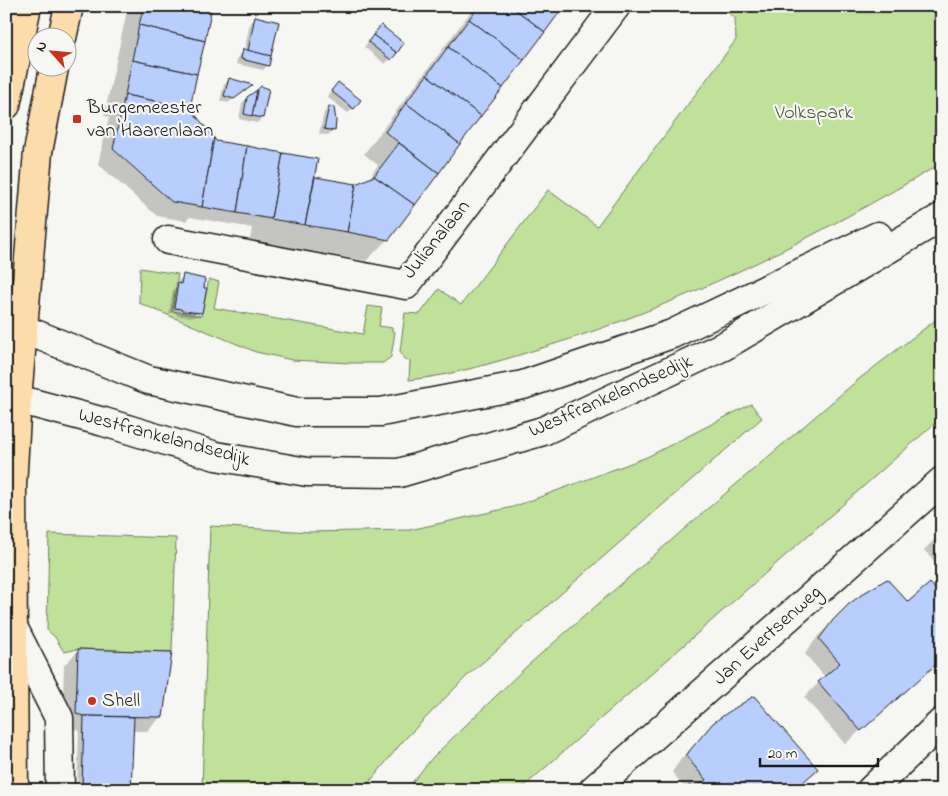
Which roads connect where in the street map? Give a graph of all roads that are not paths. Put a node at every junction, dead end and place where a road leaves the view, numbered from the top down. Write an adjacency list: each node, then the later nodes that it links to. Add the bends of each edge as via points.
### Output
1 (27, 6): 6 (main road)
2 (69, 6): 4 (main road)
3 (616, 6): 9 (street, Julianalaan, via 406,285)
4 (64, 28)
5 (52, 78): 10 (main road, via 38,152)
6 (6, 105)
7 (942, 206): 10 (street, Westfrankelandsedijk, via 672,334 523,384 380,412 297,412 149,380)
8 (942, 216): 11 (street, Westfrankelandsedijk, via 724,346 543,431 399,473 307,472 216,456)
9 (168, 240)
10 (15, 325): 11 (main road)
11 (12, 397): 13 (main road)
12 (942, 481): 17 (street, Jan Evertsenweg)
13 (14, 629): 15 (main road); 16 (street, via 59,718)
14 (942, 722): 18 (street)
15 (14, 790)
16 (60, 790)
17 (593, 790)
18 (872, 790)

